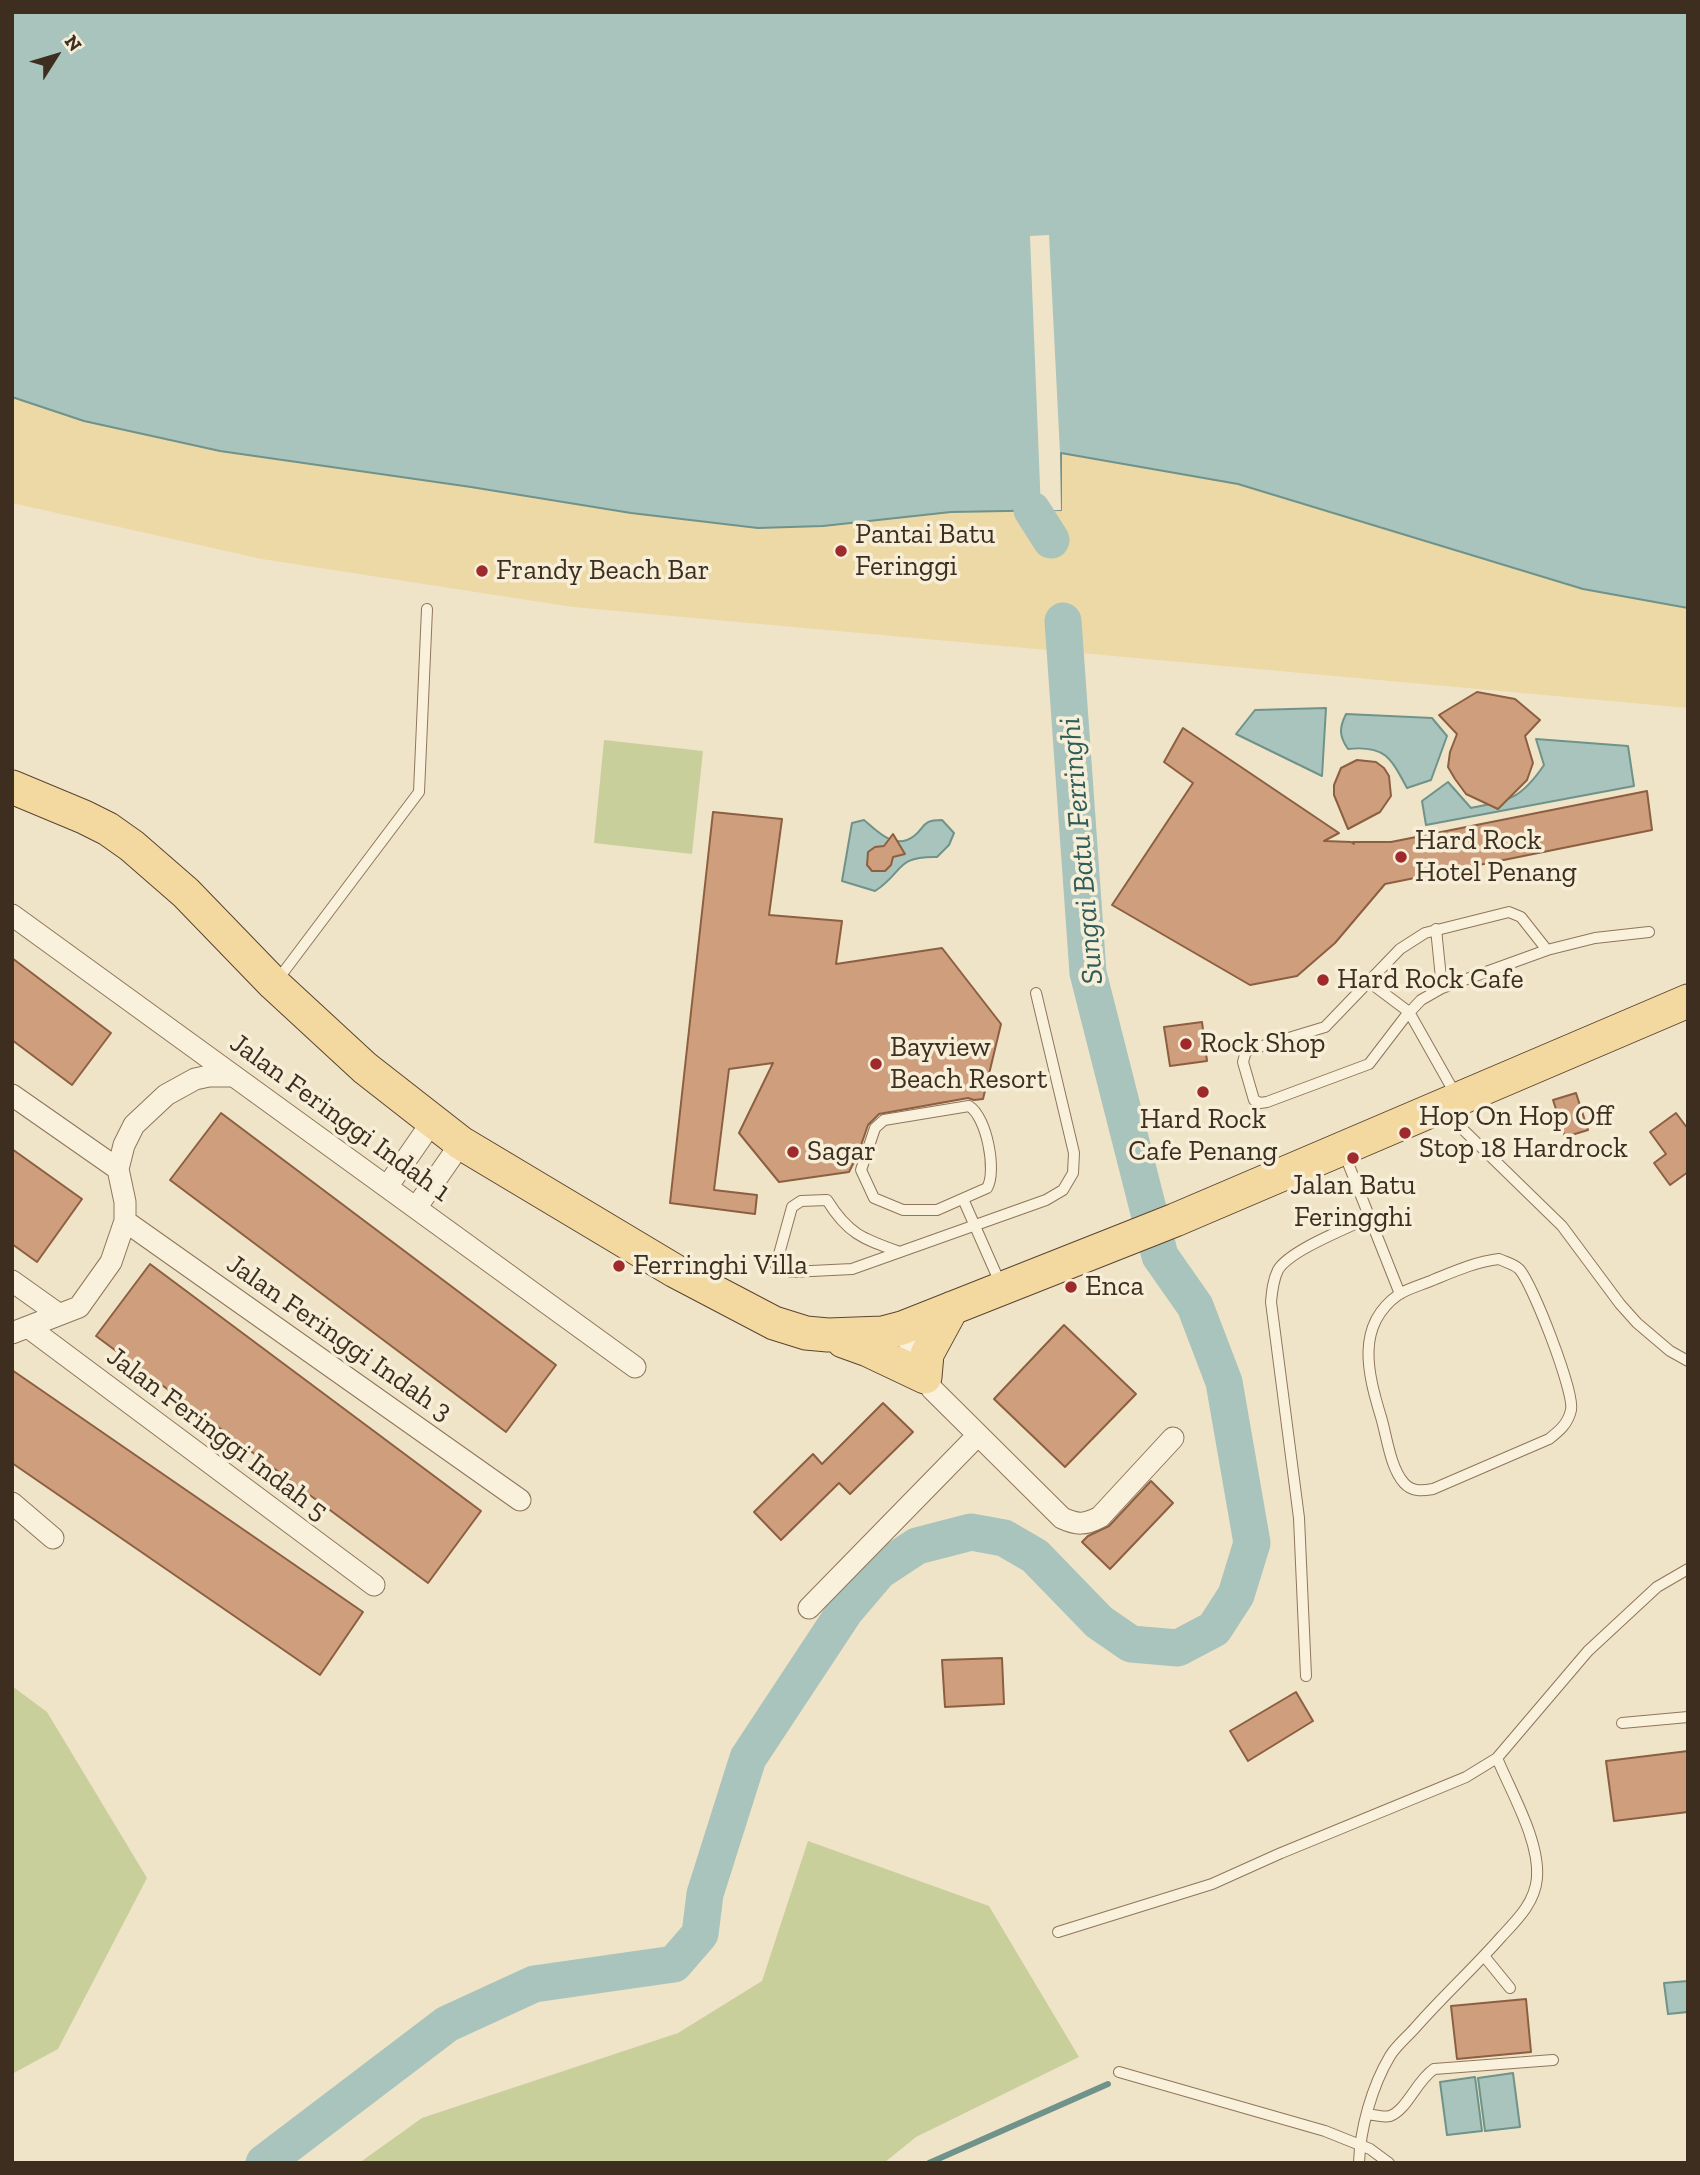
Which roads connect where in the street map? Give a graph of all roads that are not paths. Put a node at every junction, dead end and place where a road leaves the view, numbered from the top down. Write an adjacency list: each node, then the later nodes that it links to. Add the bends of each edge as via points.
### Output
1 (427, 609): 8 (lane, via 419,792)
2 (12, 787): 8 (main road, via 84,817 132,846 186,893)
3 (12, 915): 13 (street, Jalan Feringgi Indah 1)
4 (1436, 929): 6 (lane, via 1514,912); 7 (lane, via 1410,941); 9 (lane)
5 (1649, 932): 6 (lane)
6 (1547, 950): 9 (lane)
7 (1369, 982): 12 (lane); 12 (lane, via 1325,1027 1246,1051 1243,1062 1254,1100 1267,1102 1369,1064)
8 (274, 984): 16 (main road)
9 (1442, 988): 12 (lane)
10 (1036, 993): 25 (lane, via 1074,1153 1073,1173 1063,1190 1046,1200)
11 (1688, 1001): 15 (main road)
12 (1409, 1012): 15 (lane)
13 (234, 1076): 19 (street, via 195,1079 166,1095 134,1125); 20 (street, Jalan Feringgi Indah 1)
14 (12, 1095): 19 (street)
15 (1450, 1104): 18 (main road); 35 (lane, via 1562,1226 1637,1323)
16 (432, 1122): 17 (main road); 20 (street)
17 (461, 1143): 22 (street); 34 (main road, via 733,1302 774,1323)
18 (1342, 1149): 23 (lane); 28 (main road)
19 (118, 1169): 24 (street)
20 (387, 1187): 22 (street, Jalan Feringgi Indah 1)
21 (963, 1199): 21 (lane, via 937,1210 903,1209 874,1198 861,1170 877,1124 964,1106 974,1108 987,1130 991,1179 984,1191); 25 (lane)
22 (416, 1208): 36 (street, Jalan Feringgi Indah 1)
23 (1370, 1217): 29 (lane); 46 (lane, via 1297,1252 1279,1268 1272,1285 1299,1518)
24 (125, 1221): 31 (street, via 111,1262 95,1287 79,1307); 40 (street, Jalan Feringgi Indah 3)
25 (974, 1226): 26 (lane); 28 (lane)
26 (900, 1252): 26 (lane, via 852,1269 791,1272 776,1265 792,1207 801,1201 827,1200 840,1222 865,1240)
27 (12, 1281): 31 (street)
28 (1002, 1287): 30 (main road)
29 (1400, 1294): 29 (lane, via 1376,1321 1368,1336 1367,1353 1397,1474 1406,1485 1419,1491 1433,1489 1549,1439 1564,1427 1572,1409 1570,1389 1530,1284 1517,1267 1499,1259 1479,1262)
30 (952, 1308): 32 (main road); 37 (main road, via 928,1354)
31 (57, 1313): 33 (street)
32 (902, 1328): 34 (main road, via 883,1334); 37 (street)
33 (20, 1330): 44 (street, Jalan Feringgi Indah 5)
34 (828, 1335): 37 (main road)
35 (1688, 1361)
36 (635, 1367)
37 (925, 1377): 38 (street)
38 (978, 1435): 39 (street, via 1062,1518 1074,1524 1088,1524 1100,1517); 45 (street)
39 (1172, 1438)
40 (520, 1500)
41 (12, 1503): 42 (street)
42 (53, 1538)
43 (1688, 1569): 49 (lane, via 1657,1587 1588,1651)
44 (374, 1585)
45 (809, 1608)
46 (1306, 1676)
47 (1688, 1717): 48 (lane)
48 (1622, 1723)
49 (1497, 1758): 50 (lane, via 1466,1777 1212,1884); 51 (lane, via 1533,1844 1537,1878 1525,1911)
50 (1058, 1932)
51 (1484, 1956): 52 (lane); 55 (lane, via 1390,2056)
52 (1510, 1988)
53 (1553, 2060): 55 (lane, via 1434,2069 1398,2111 1388,2117)
54 (1119, 2072): 56 (lane)
55 (1367, 2114): 56 (lane)
56 (1359, 2144): 57 (lane); 58 (lane)
57 (1359, 2163)
58 (1389, 2163)

